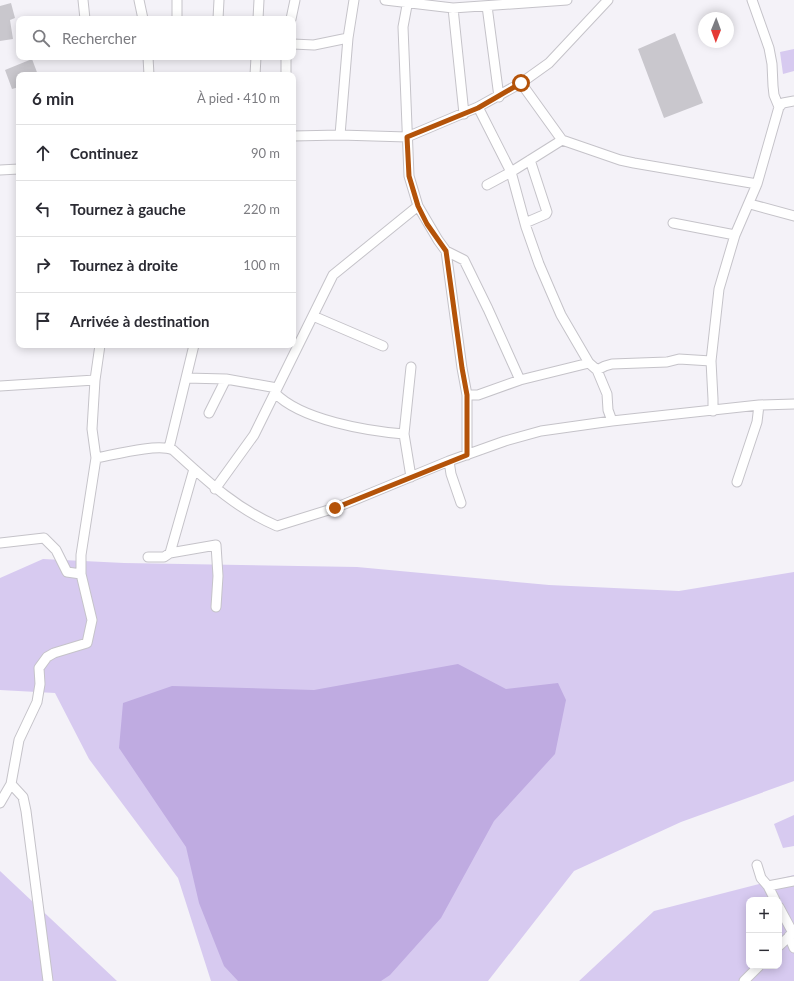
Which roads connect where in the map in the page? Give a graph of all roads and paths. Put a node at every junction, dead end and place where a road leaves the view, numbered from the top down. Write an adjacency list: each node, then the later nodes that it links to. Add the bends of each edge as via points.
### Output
1 (84, 0): 15 (street)
2 (139, 0): 16 (street)
3 (177, 0): 17 (street)
4 (219, 0): 18 (street)
5 (259, 0): 19 (street)
6 (295, 0): 20 (street)
7 (354, 0): 21 (street)
8 (384, 0): 12 (street)
9 (567, 0): 13 (street)
10 (608, 0): 29 (street, via 549,63)
11 (752, 0): 33 (street, via 769,48 774,95)
12 (408, 1): 14 (street); 37 (street, via 403,26)
13 (487, 6): 14 (street); 30 (street)
14 (453, 8): 34 (street)
15 (85, 16)
16 (142, 16)
17 (177, 16)
18 (218, 16)
19 (258, 16)
20 (292, 16)
21 (348, 38): 22 (street, via 314,45); 35 (street)
22 (296, 44)
23 (148, 60): 26 (street)
24 (256, 60): 27 (street)
25 (286, 60): 28 (street)
26 (149, 72)
27 (255, 72)
28 (286, 72)
29 (521, 83): 30 (street); 38 (street)
30 (499, 97): 32 (street)
31 (794, 101): 33 (street, via 783,103)
32 (478, 108): 34 (street); 42 (street)
33 (779, 108): 43 (street)
34 (464, 114): 37 (street)
35 (340, 135): 36 (street); 37 (street)
36 (296, 136)
37 (407, 137): 46 (street, via 409,176)
38 (562, 140): 39 (street); 43 (street, via 620,160)
39 (530, 160): 42 (street); 48 (street, via 547,212)
40 (16, 168): 41 (street)
41 (0, 170)
42 (511, 172): 44 (street); 48 (street)
43 (757, 184): 45 (street)
44 (487, 185)
45 (750, 204): 47 (street); 50 (street)
46 (418, 206): 51 (street); 52 (street, via 333,276)
47 (794, 216)
48 (525, 222): 57 (street, via 539,264 561,315)
49 (673, 223): 50 (street)
50 (736, 235): 56 (street, via 719,289)
51 (446, 251): 63 (street, via 464,260); 66 (street)
52 (313, 316): 53 (street); 65 (street)
53 (384, 346)
54 (100, 348): 62 (street)
55 (193, 348): 60 (street)
56 (711, 361): 59 (street, via 679,359 667,362 612,364); 69 (street)
57 (589, 362): 59 (street); 63 (street)
58 (411, 367): 72 (street)
59 (597, 370): 71 (street)
60 (186, 378): 61 (street); 73 (street)
61 (226, 379): 65 (street); 70 (street)
62 (95, 380): 64 (street); 75 (street, via 92,429)
63 (520, 380): 66 (street, via 478,395)
64 (0, 386)
65 (276, 391): 72 (street, via 294,408 366,430); 80 (street, via 254,435)
66 (467, 395): 74 (street)
67 (794, 404): 68 (street)
68 (759, 405): 69 (street); 79 (street, via 757,422)
69 (713, 411): 71 (street)
70 (209, 413)
71 (612, 421): 74 (street, via 541,431)
72 (404, 434): 78 (street)
73 (168, 448): 75 (street, via 157,447); 77 (street)
74 (467, 455): 76 (street)
75 (96, 458): 85 (street)
76 (449, 461): 78 (street); 81 (street)
77 (194, 469): 80 (street); 83 (street)
78 (411, 477): 80 (street, via 335,508 277,526 258,518)
79 (737, 482)
80 (215, 489)
81 (461, 503)
82 (0, 543): 85 (street, via 44,538 56,550 67,572)
83 (170, 553): 84 (street, via 164,557); 86 (street, via 216,545)
84 (148, 557)
85 (80, 574): 87 (street, via 92,620 87,643 46,657 40,668 37,702 19,740)
86 (216, 607)
87 (11, 784): 88 (street); 98 (street, via 23,797 26,811)
88 (0, 803)
89 (757, 865): 91 (street, via 760,878)
90 (794, 881): 91 (street)
91 (768, 886): 92 (street)
92 (774, 897)
93 (782, 913): 94 (street)
94 (792, 934): 95 (street); 96 (street)
95 (782, 943)
96 (794, 948)
97 (756, 969): 99 (street)
98 (48, 981)
99 (744, 981)

